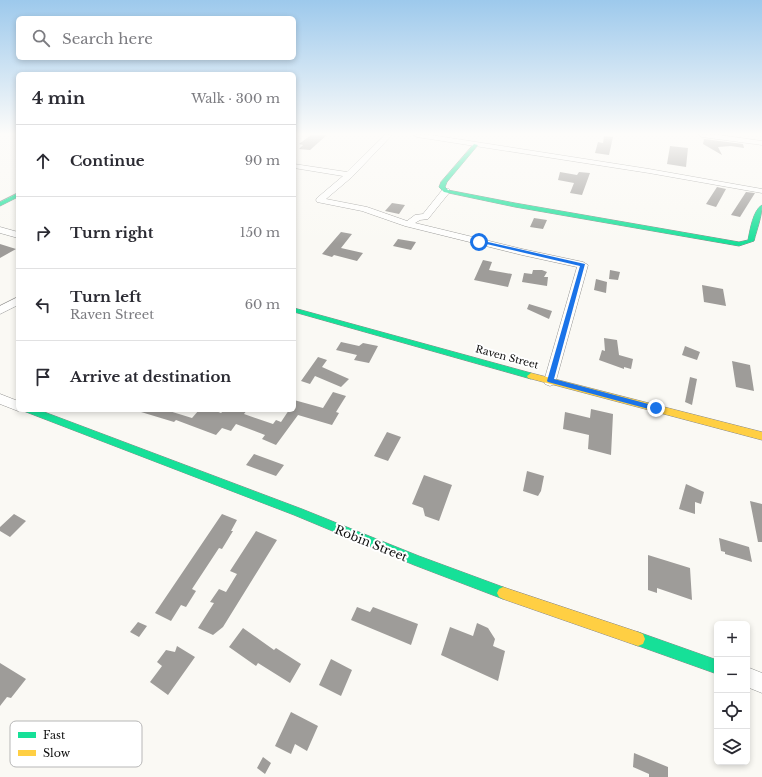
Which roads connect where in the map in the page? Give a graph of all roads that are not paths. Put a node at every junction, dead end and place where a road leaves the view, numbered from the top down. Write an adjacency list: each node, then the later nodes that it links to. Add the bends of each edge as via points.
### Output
1 (326, 171): 5 (street)
2 (353, 171): 5 (street)
3 (453, 171): 6 (street, via 442,186)
4 (650, 171): 7 (street)
5 (349, 175): 11 (street, via 320,200 364,209)
6 (446, 191): 10 (street, via 739,244 751,241); 11 (street, via 425,217 418,217)
7 (762, 191)
8 (16, 196): 9 (street)
9 (0, 204)
10 (762, 207)
11 (408, 224): 17 (street, via 583,265)
12 (0, 230): 13 (street)
13 (16, 234)
14 (16, 301): 15 (street)
15 (0, 311)
16 (296, 311): 17 (street, Raven Street)
17 (550, 381): 21 (street, Raven Street)
18 (0, 399): 19 (street)
19 (16, 405)
20 (34, 412): 22 (street, Robin Street, via 538,606)
21 (762, 436)
22 (714, 666)
23 (750, 678): 24 (street)
24 (762, 683)

